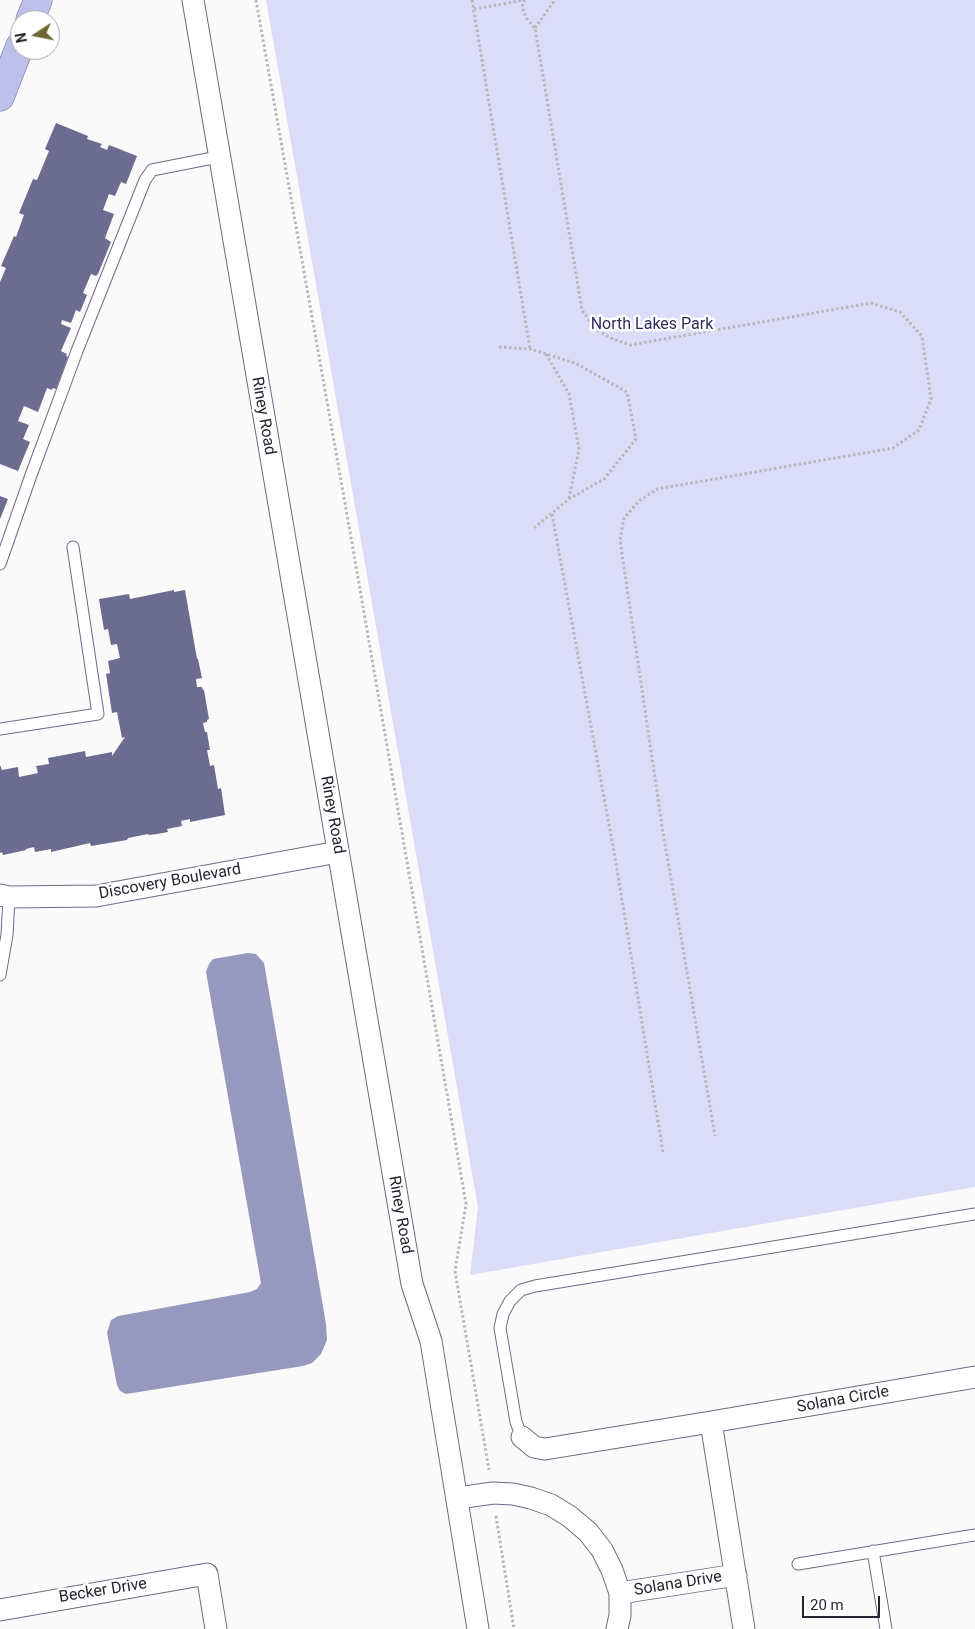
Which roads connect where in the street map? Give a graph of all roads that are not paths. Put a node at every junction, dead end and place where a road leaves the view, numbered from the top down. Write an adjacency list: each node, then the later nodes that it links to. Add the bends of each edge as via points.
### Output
1 (193, 0): 4 (street, Riney Road)
2 (15, 60): 3 (main road)
3 (0, 97)
4 (218, 157): 6 (lane, via 152,170 145,180 77,351); 8 (street, Riney Road)
5 (73, 547): 7 (lane, via 98,714)
6 (0, 564)
7 (0, 729)
8 (338, 852): 9 (street, Discovery Boulevard, via 96,896); 15 (street, Riney Road, via 412,1284 431,1342)
9 (4, 896): 10 (lane, via 7,935)
10 (0, 976)
11 (975, 1214): 14 (lane, via 521,1290 510,1301 500,1328 516,1422)
12 (975, 1378): 13 (street, Solana Circle)
13 (711, 1422): 14 (street, Solana Circle, via 545,1450); 19 (street)
14 (522, 1438)
15 (458, 1498): 20 (street, Solana Drive, via 513,1494 552,1505 588,1532 602,1550); 23 (street, Riney Road)
16 (975, 1535): 17 (lane)
17 (873, 1551): 18 (lane); 26 (lane)
18 (798, 1564)
19 (736, 1575): 20 (street, Solana Drive); 25 (street)
20 (620, 1593): 24 (street, Solana Drive)
21 (0, 1610): 22 (street, Becker Drive, via 207,1574)
22 (216, 1629)
23 (478, 1629)
24 (617, 1629)
25 (744, 1629)
26 (886, 1629)

